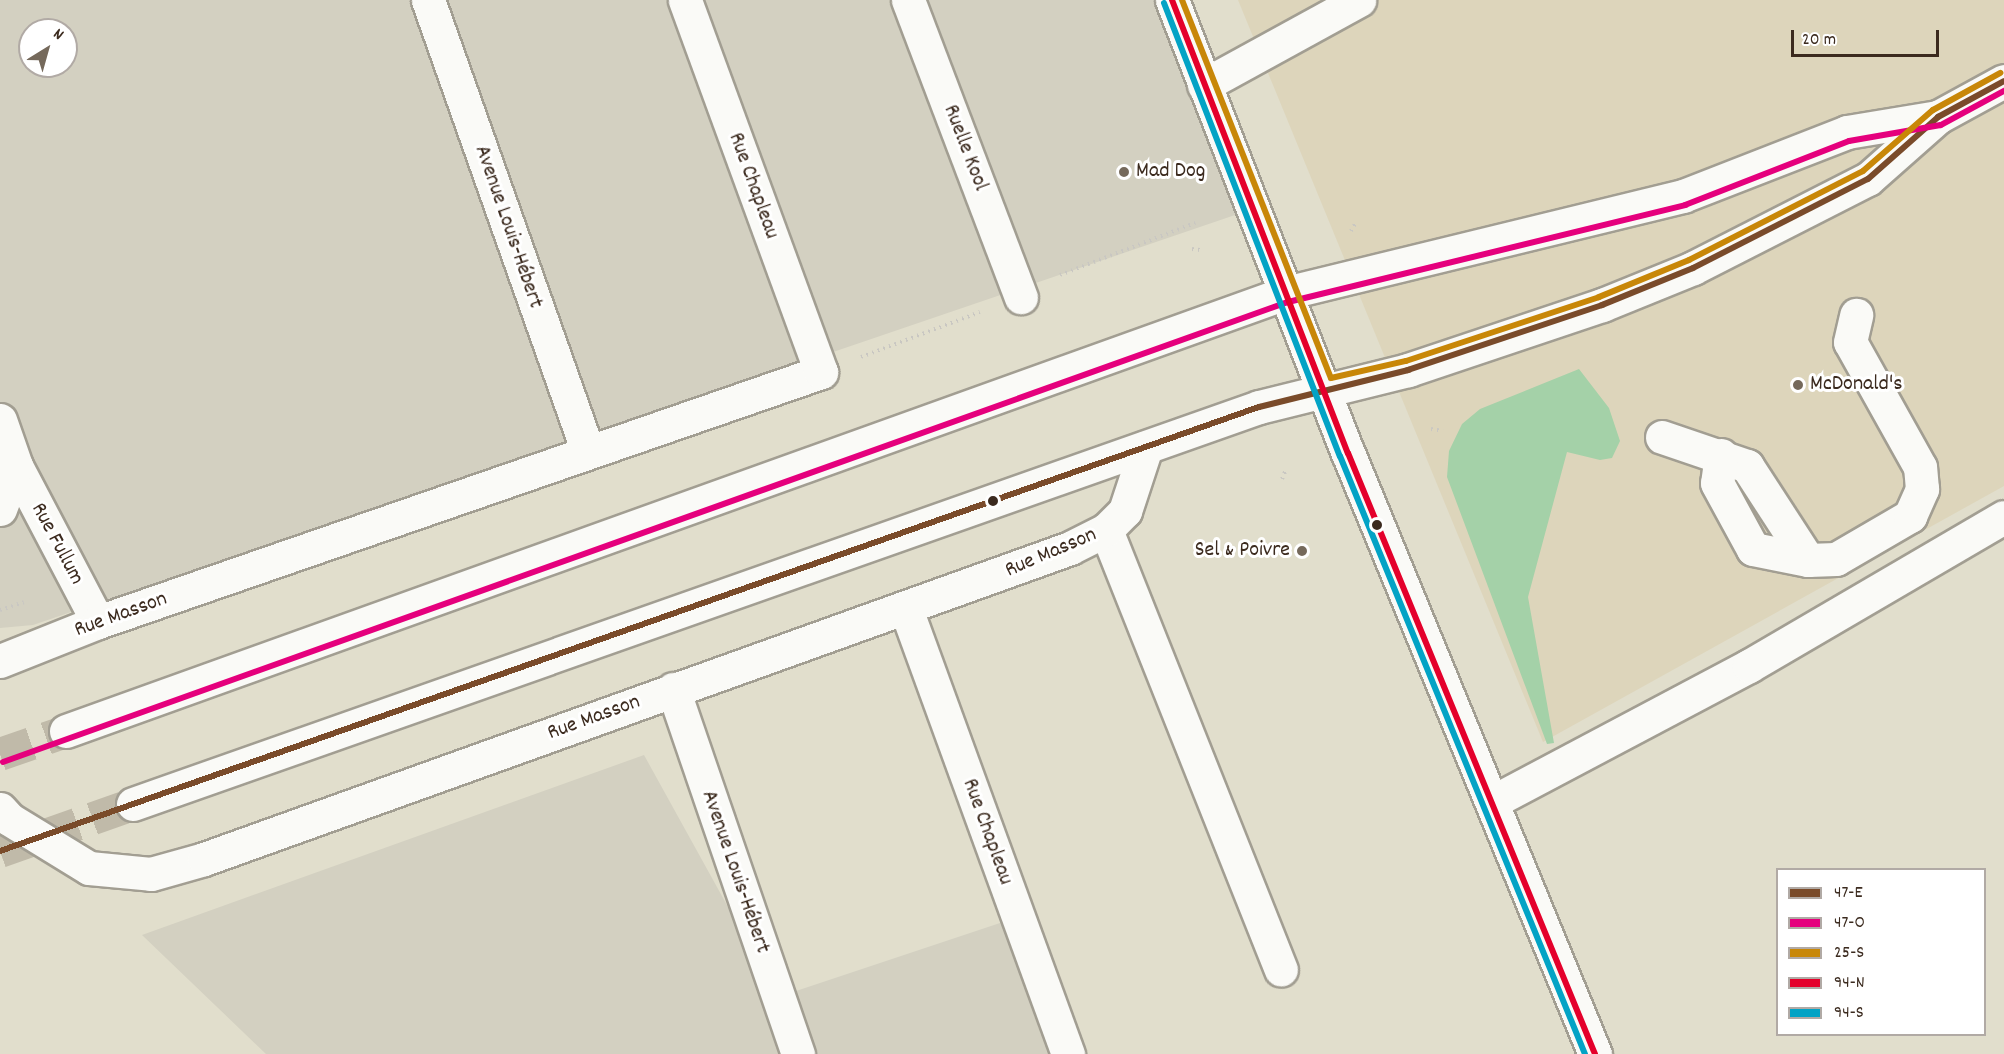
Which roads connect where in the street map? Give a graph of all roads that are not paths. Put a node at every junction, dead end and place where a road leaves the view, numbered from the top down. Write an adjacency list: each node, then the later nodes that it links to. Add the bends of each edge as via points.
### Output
1 (428, 0): 17 (street, Avenue Louis-Hébert)
2 (685, 0): 12 (street, Rue Chapleau)
3 (908, 0): 10 (street, Ruelle Kool)
4 (1172, 0): 7 (street)
5 (1359, 0): 7 (street)
6 (2004, 81): 8 (street)
7 (1204, 85): 9 (street)
8 (1938, 117): 9 (street, via 1847,132 1683,196); 13 (street, via 1868,179 1693,268 1602,305 1408,370)
9 (1285, 293): 13 (street); 26 (street)
10 (1021, 297)
11 (1856, 315): 15 (street, via 1850,342 1920,467 1922,489 1910,516 1836,559 1808,560 1747,466)
12 (821, 372): 17 (street, Rue Masson)
13 (1325, 388): 16 (street); 27 (street)
14 (0, 420): 18 (street, Rue Fullum)
15 (1662, 437)
16 (1146, 447): 21 (street, Rue Masson, via 1125,511); 28 (street)
17 (588, 453): 23 (street, Rue Masson)
18 (16, 466): 19 (street, Rue Fullum); 23 (street, Rue Fullum)
19 (0, 509)
20 (2004, 517): 27 (street, via 1749,666)
21 (1106, 530): 22 (street, Rue Masson, via 1070,548); 30 (street)
22 (906, 609): 25 (street, Rue Masson); 32 (street, Rue Chapleau)
23 (98, 622): 24 (street, Rue Masson)
24 (0, 661)
25 (673, 689): 29 (street, Rue Masson, via 204,860 151,874 88,868 9,819); 31 (street, Avenue Louis-Hébert)
26 (66, 731)
27 (1492, 802): 33 (street)
28 (133, 804)
29 (0, 809)
30 (1281, 969)
31 (798, 1054)
32 (1068, 1054)
33 (1595, 1054)

